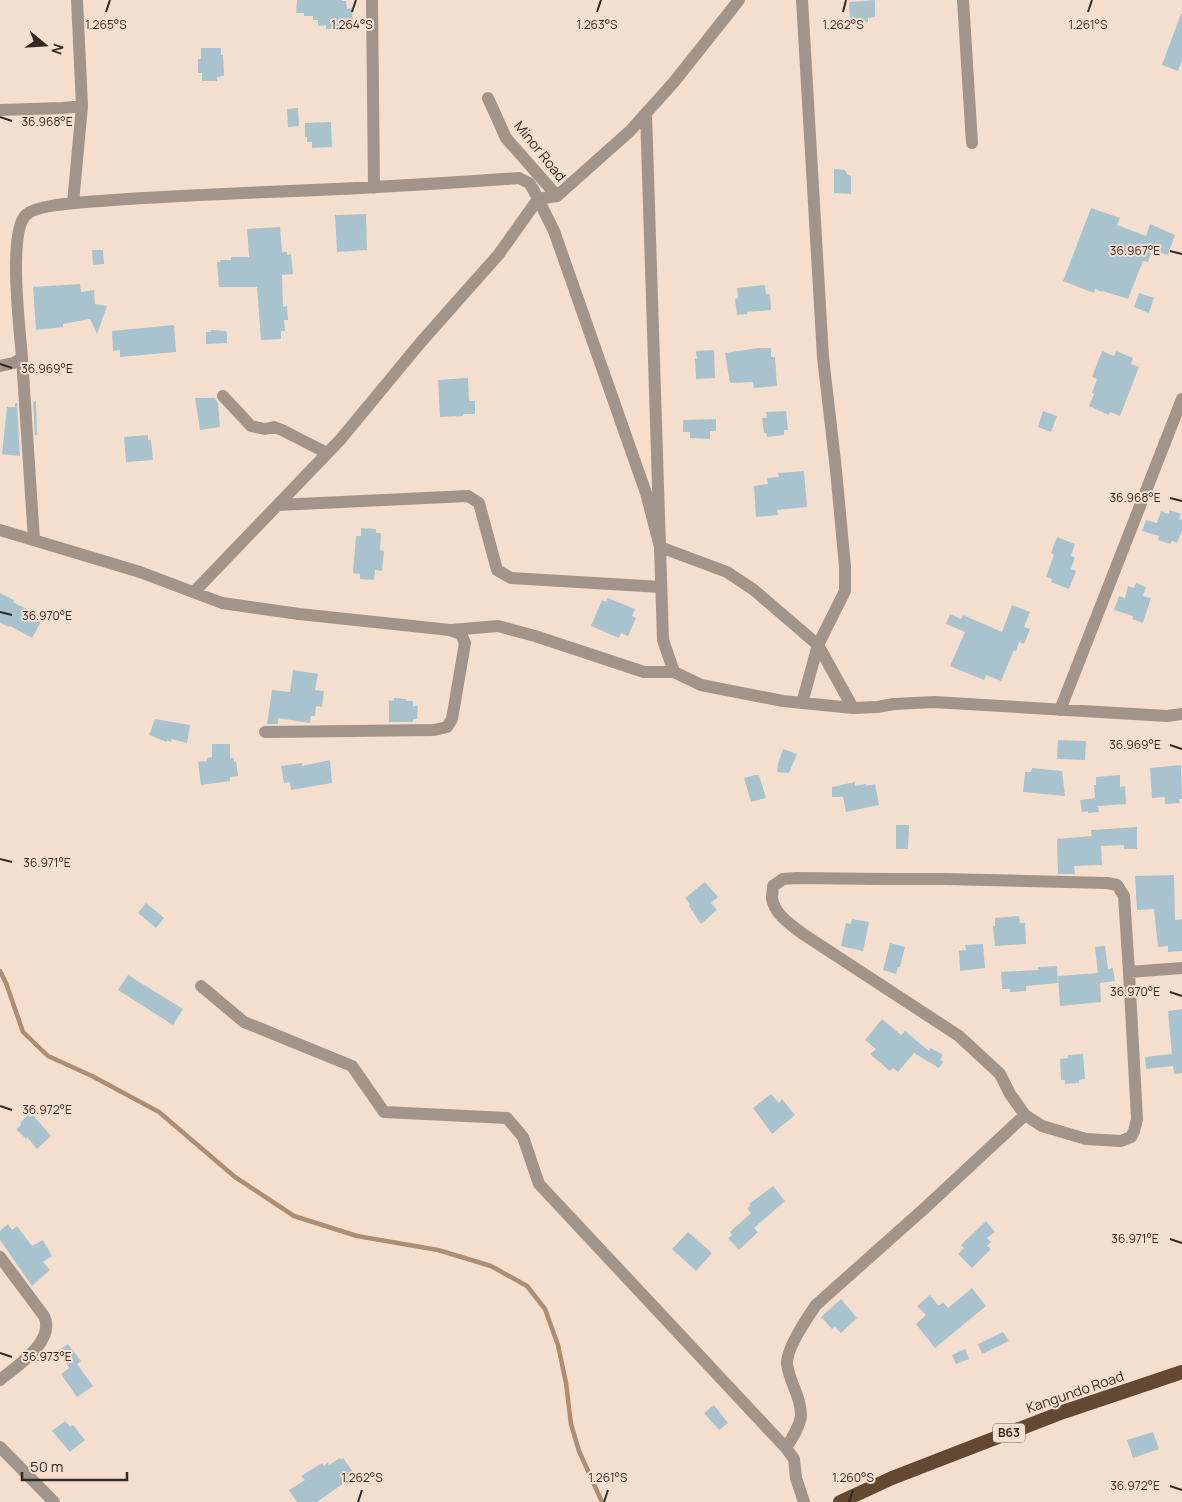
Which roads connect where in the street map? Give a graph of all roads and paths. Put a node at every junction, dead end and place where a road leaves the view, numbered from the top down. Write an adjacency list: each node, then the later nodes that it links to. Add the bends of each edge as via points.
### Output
1 (77, 0): 7 (street)
2 (372, 0): 11 (street)
3 (739, 0): 9 (street)
4 (802, 0): 27 (street, via 823,357 845,567 845,591)
5 (964, 0): 10 (street)
6 (488, 98): 12 (street, Minor Road, via 506,138)
7 (82, 106): 8 (street); 14 (street)
8 (0, 110)
9 (646, 113): 12 (street); 23 (street)
10 (972, 144)
11 (374, 188): 13 (street, via 519,178 529,183); 14 (street)
12 (557, 196): 13 (street)
13 (538, 198): 19 (street, via 499,254); 23 (street, via 554,231 646,493)
14 (73, 203): 15 (street, via 34,210 25,216 21,225 16,262)
15 (22, 358): 16 (street); 22 (street)
16 (0, 366)
17 (223, 396): 19 (street, via 250,426 282,430)
18 (1182, 399): 31 (street)
19 (327, 453): 20 (street)
20 (278, 505): 24 (street, via 468,496 479,503 497,570 511,578); 25 (street)
21 (0, 530): 22 (street)
22 (34, 540): 25 (street)
23 (660, 547): 24 (street); 27 (street, via 728,572)
24 (661, 587): 28 (street, via 663,640)
25 (194, 592): 26 (street, via 222,603)
26 (450, 630): 28 (street, via 498,626 644,672); 33 (street, via 461,634 465,643 452,719 447,727 434,730)
27 (818, 645): 29 (street); 30 (street)
28 (674, 672): 29 (street, via 701,685)
29 (802, 703): 30 (street)
30 (853, 708): 31 (street, via 934,702)
31 (1060, 710): 32 (street)
32 (1182, 714)
33 (266, 732)
34 (1182, 968): 35 (street)
35 (1129, 972): 37 (street, via 1137,1119 1131,1137 1121,1141 1086,1139 1042,1126); 37 (street, via 1124,896 1117,886 1108,883 783,878 773,886 772,899 786,921 959,1036 1000,1074)
36 (201, 986): 42 (street, via 244,1022 352,1066 384,1112 507,1118 523,1137 539,1184)
37 (1025, 1114): 42 (street, via 816,1305 788,1356 787,1364 802,1414 800,1426)
38 (0, 1257): 40 (street, via 44,1316 47,1327 41,1343)
39 (1182, 1372): 45 (highway, Kangundo Road / B63, via 1063,1412 892,1478)
40 (0, 1380)
41 (0, 1447): 43 (street)
42 (786, 1448): 44 (street, via 794,1459)
43 (54, 1502)
44 (804, 1502)
45 (840, 1502)

